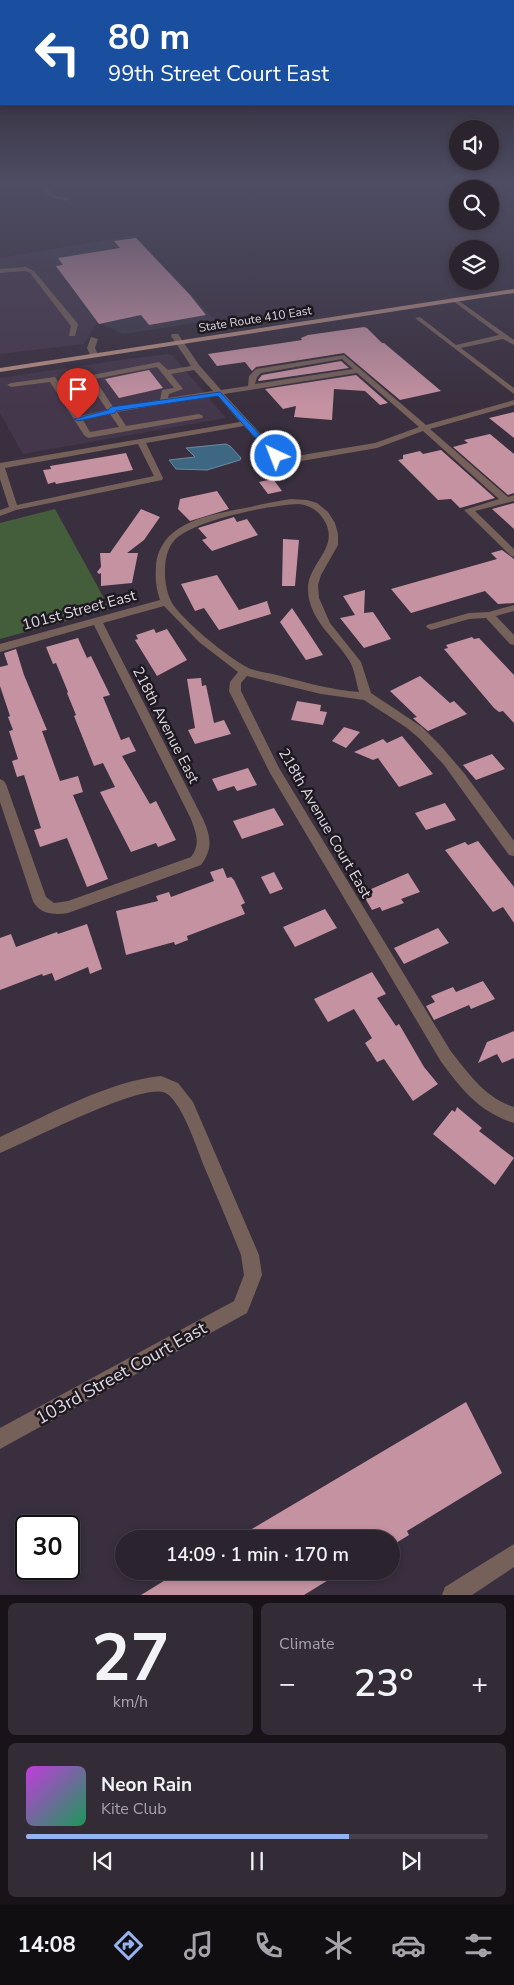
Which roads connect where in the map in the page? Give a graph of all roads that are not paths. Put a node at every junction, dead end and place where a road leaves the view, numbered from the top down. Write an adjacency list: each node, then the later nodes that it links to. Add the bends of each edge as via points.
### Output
1 (0, 271): 6 (street, via 26,269 32,272 75,326)
2 (514, 284): 9 (main road, State Route 410 East)
3 (514, 291): 4 (main road, State Route 410 East)
4 (455, 300): 7 (street); 9 (main road, State Route 410 East)
5 (418, 318): 11 (street)
6 (72, 334)
7 (505, 336): 10 (street); 11 (street)
8 (94, 339): 12 (street)
9 (177, 339): 12 (main road, State Route 410 East); 14 (street)
10 (514, 343)
11 (455, 347): 19 (street)
12 (92, 352): 13 (main road, State Route 410 East); 15 (main road, State Route 410 East)
13 (0, 362)
14 (196, 368): 17 (street); 23 (street)
15 (0, 370)
16 (359, 370): 21 (street); 21 (street, via 344,357 334,358 259,371 253,376); 30 (street)
17 (166, 373): 24 (street, via 179,389 165,392); 26 (street, via 159,364 90,378)
18 (514, 381): 19 (street)
19 (503, 384): 22 (street)
20 (11, 385): 28 (street, via 52,379)
21 (251, 388): 23 (street)
22 (514, 392)
23 (220, 394): 24 (street); 29 (street)
24 (164, 402): 26 (street)
25 (514, 402): 30 (street)
26 (112, 411): 28 (street); 31 (street)
27 (199, 416): 31 (street)
28 (78, 419): 31 (street, via 88,435)
29 (246, 423): 30 (street, via 276,456 290,460 370,447); 32 (street)
30 (425, 428): 34 (street)
31 (124, 429)
32 (141, 441): 33 (street); 35 (street, via 159,478)
33 (0, 466): 35 (street)
34 (510, 499): 37 (street, via 469,510)
35 (14, 508): 36 (street)
36 (0, 513)
37 (514, 554)
38 (166, 602): 41 (street, 101st Street East); 45 (street, via 200,637); 46 (street, via 160,568 165,546 186,528 204,521 296,501 313,503 330,521 333,537 331,551 317,572 313,594 324,622 358,667)
39 (514, 608): 40 (street)
40 (489, 615): 42 (street, via 469,616); 43 (street)
41 (97, 621): 44 (street, 101st Street East); 47 (street, 218th Avenue East, via 197,819 205,844 203,853 196,861 68,907 52,909 40,901)
42 (431, 627)
43 (513, 638)
44 (0, 648)
45 (245, 671): 46 (street, via 316,691); 49 (street, 218th Avenue Court East, via 236,682 235,691 274,770 445,1055 484,1102)
46 (367, 696): 48 (street, via 424,736)
47 (0, 784)
48 (514, 851)
49 (514, 1115)
50 (0, 1146): 51 (street, 103rd Street Court East, via 108,1098 146,1085 162,1084 183,1098 190,1112 250,1255 253,1275 241,1307)
51 (0, 1439)
52 (514, 1555): 53 (street)
53 (453, 1595)

